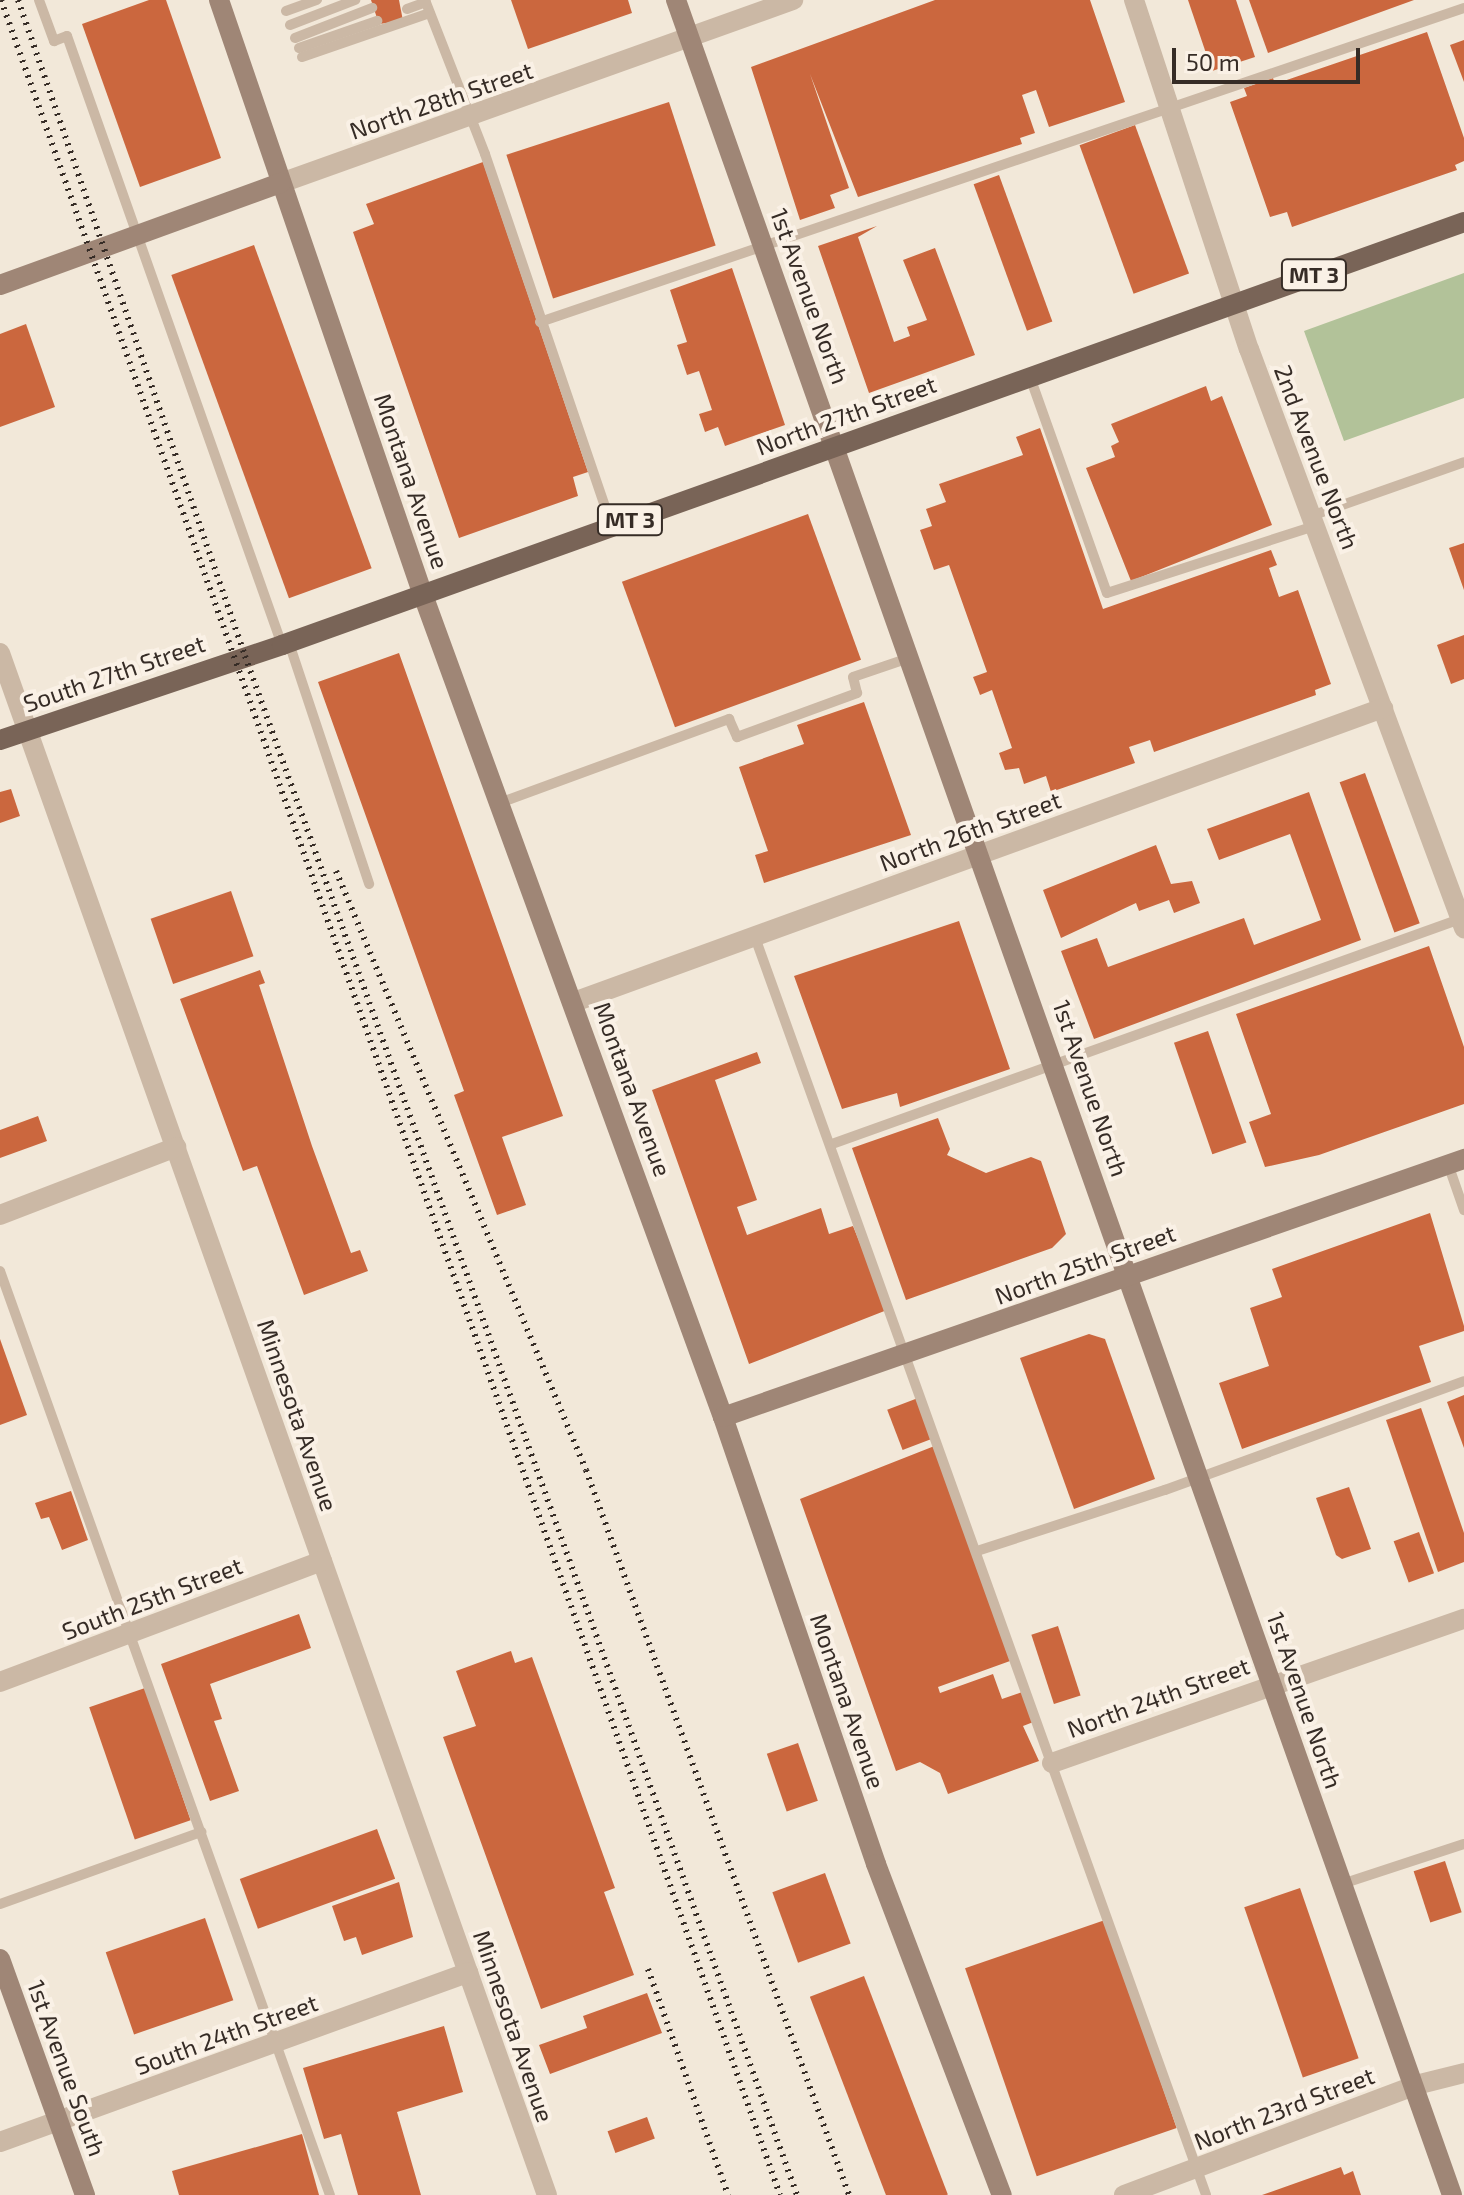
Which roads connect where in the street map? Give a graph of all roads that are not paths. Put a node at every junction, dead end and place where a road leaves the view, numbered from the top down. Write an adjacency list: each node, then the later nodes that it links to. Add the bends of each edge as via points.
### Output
1 (39, 0): 21 (lane, via 54,41 67,36)
2 (219, 0): 19 (main road, Montana Avenue)
3 (317, 0): 9 (lane)
4 (355, 0): 14 (lane)
5 (676, 0): 15 (main road, 1st Avenue North)
6 (793, 0): 15 (street, North 28th Street)
7 (1134, 0): 17 (street, 2nd Avenue North)
8 (427, 5): 12 (lane); 16 (lane); 18 (lane)
9 (284, 7)
10 (372, 8): 16 (lane)
11 (1464, 8): 17 (lane)
12 (407, 9)
13 (377, 21): 16 (lane)
14 (290, 25)
15 (690, 38): 18 (street, North 28th Street); 22 (main road, 1st Avenue North)
16 (299, 48)
17 (1169, 107): 22 (lane); 24 (street, 2nd Avenue North)
18 (468, 120): 19 (street, North 28th Street); 25 (lane, via 485,154)
19 (281, 183): 21 (main road, North 28th Street); 31 (main road, Montana Avenue)
20 (1464, 222): 24 (main road, North 27th Street / MT 3)
21 (142, 235): 23 (main road, North 28th Street); 32 (lane)
22 (764, 246): 25 (lane); 27 (main road, 1st Avenue North)
23 (0, 285)
24 (1235, 303): 26 (main road, North 27th Street / MT 3); 29 (street, 2nd Avenue North)
25 (540, 322): 30 (lane)
26 (1030, 377): 27 (main road, North 27th Street / MT 3); 29 (lane, via 1107,593)
27 (836, 446): 30 (main road, North 27th Street / MT 3); 35 (main road, 1st Avenue North)
28 (1464, 462): 29 (lane)
29 (1313, 521): 36 (street, 2nd Avenue North)
30 (612, 526): 31 (main road, North 27th Street / MT 3)
31 (423, 595): 32 (main road, North 27th Street / MT 3); 39 (main road, Montana Avenue)
32 (286, 644): 34 (main road, North 27th Street / MT 3); 41 (lane)
33 (0, 653): 37 (street, Minnesota Avenue)
34 (245, 656): 37 (main road, South 27th Street / MT 3)
35 (911, 657): 39 (lane, via 853,677 857,693 737,737 729,719); 40 (main road, 1st Avenue North)
36 (1383, 708): 40 (street, North 26th Street); 42 (street, 2nd Avenue North)
37 (28, 730): 38 (main road, South 27th Street / MT 3); 47 (street, Minnesota Avenue)
38 (0, 740)
39 (502, 802): 44 (main road, Montana Avenue)
40 (981, 855): 43 (street, North 26th Street); 45 (main road, 1st Avenue North)
41 (369, 884)
42 (1463, 921): 45 (lane)
43 (756, 940): 44 (street, North 26th Street); 46 (lane)
44 (574, 1002): 55 (main road, Montana Avenue)
45 (1054, 1061): 46 (lane); 52 (main road, 1st Avenue North)
46 (832, 1144): 53 (lane)
47 (176, 1147): 50 (street); 58 (street, Minnesota Avenue)
48 (1456, 1162): 49 (lane); 52 (main road, North 25th Street)
49 (1464, 1210)
50 (0, 1215)
51 (0, 1271): 60 (lane)
52 (1129, 1276): 53 (main road, North 25th Street); 56 (main road, 1st Avenue North)
53 (907, 1356): 55 (main road, North 25th Street); 57 (lane)
54 (1464, 1381): 56 (lane)
55 (723, 1417): 79 (main road, Montana Avenue, via 876,1864)
56 (1201, 1478): 57 (lane); 62 (main road, 1st Avenue North)
57 (977, 1551): 63 (lane)
58 (322, 1561): 60 (street, South 25th Street); 69 (street, Minnesota Avenue)
59 (1464, 1619): 62 (street, North 24th Street)
60 (130, 1636): 61 (street, South 25th Street); 64 (lane)
61 (0, 1682)
62 (1272, 1684): 63 (street, North 24th Street); 66 (main road, 1st Avenue North)
63 (1052, 1763): 75 (lane)
64 (201, 1832): 67 (lane); 70 (lane)
65 (1464, 1844): 66 (lane)
66 (1342, 1884): 72 (main road, 1st Avenue North)
67 (0, 1904)
68 (0, 1959): 73 (main road, 1st Avenue South)
69 (468, 1973): 70 (street, South 24th Street); 78 (street, Minnesota Avenue)
70 (276, 2044): 73 (street, South 24th Street); 77 (lane)
71 (1464, 2073): 72 (street, North 23rd Street)
72 (1416, 2085): 75 (street, North 23rd Street); 82 (main road, 1st Avenue North)
73 (57, 2122): 74 (street, South 24th Street); 76 (main road, 1st Avenue South)
74 (0, 2142)
75 (1197, 2169): 80 (street, North 23rd Street); 81 (lane)
76 (85, 2195)
77 (330, 2195)
78 (547, 2195)
79 (1002, 2195)
80 (1124, 2195)
81 (1206, 2195)
82 (1452, 2195)

